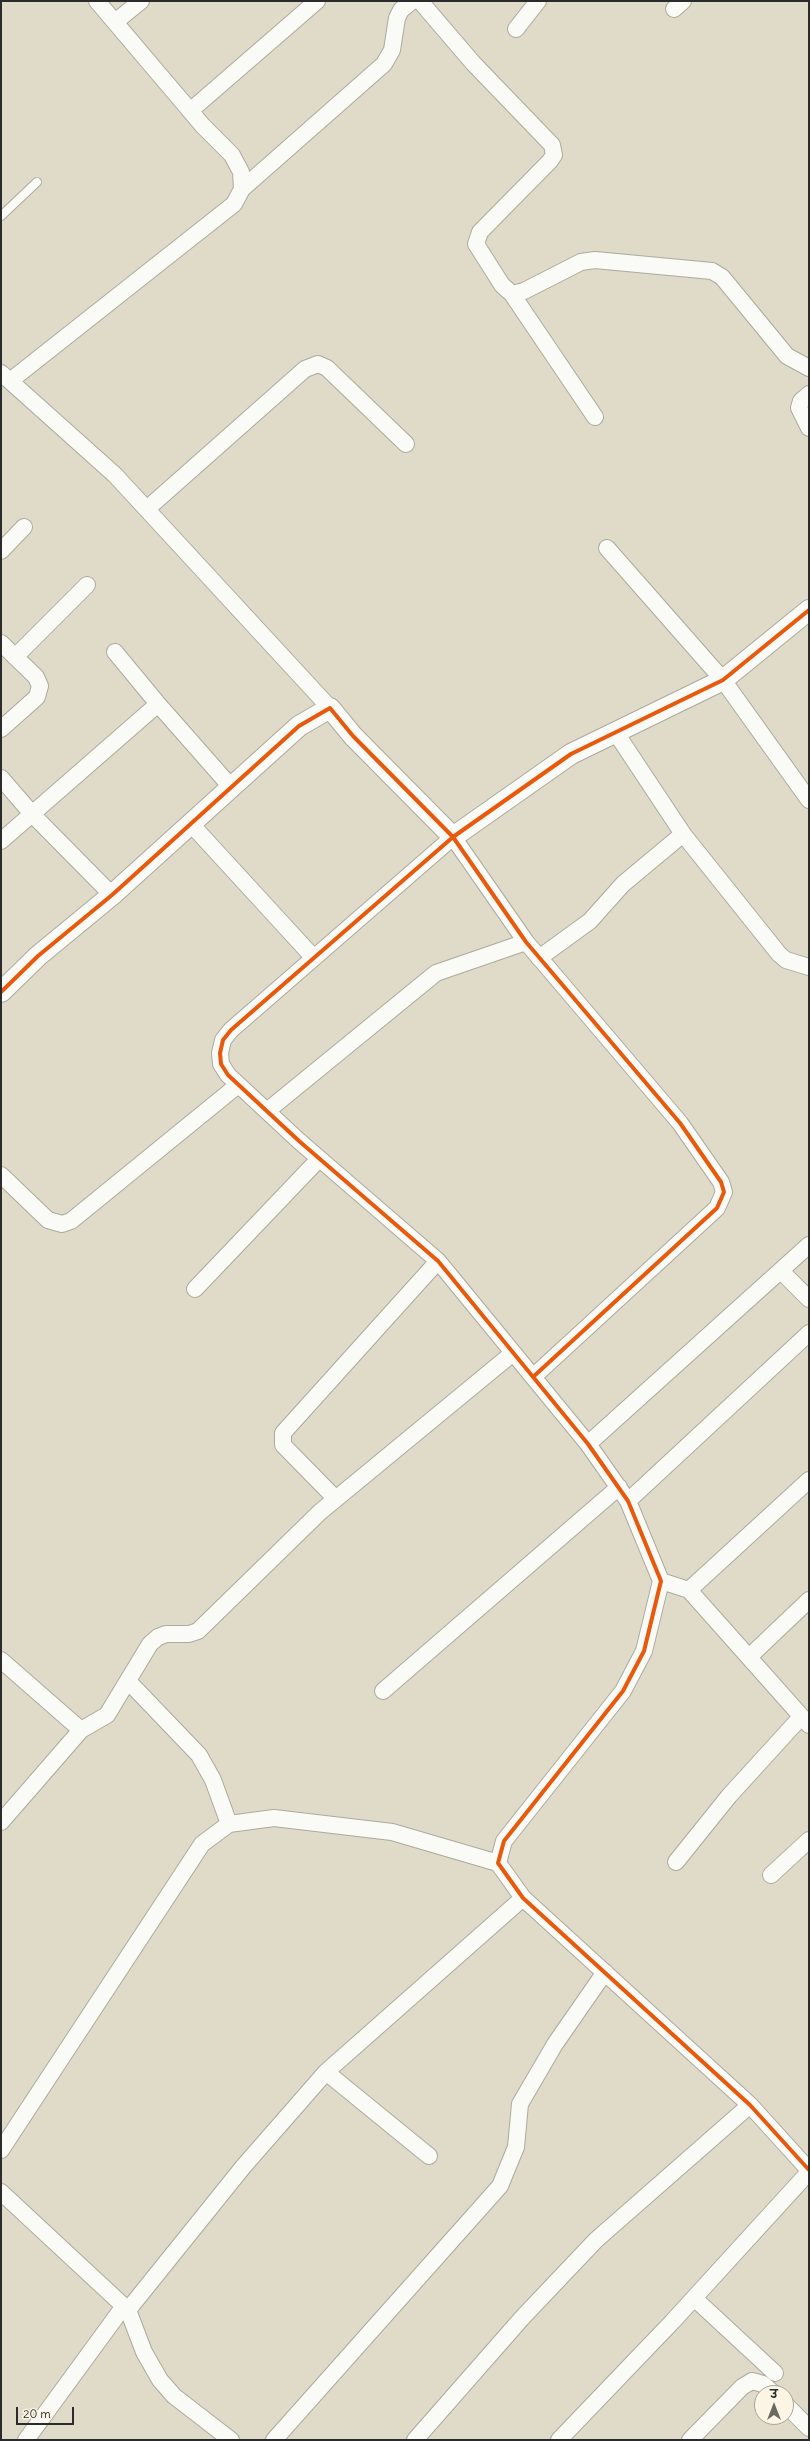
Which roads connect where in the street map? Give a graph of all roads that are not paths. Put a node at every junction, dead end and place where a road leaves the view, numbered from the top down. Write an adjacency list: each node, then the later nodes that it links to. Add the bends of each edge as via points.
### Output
1 (98, 1): 7 (street)
2 (141, 1): 7 (street)
3 (317, 1): 9 (street)
4 (412, 1): 11 (street, via 396,18 392,50 384,64)
5 (420, 1): 13 (street, via 473,63 552,145 554,155 550,161 480,232 476,244 502,285)
6 (538, 1): 8 (street)
7 (115, 22): 9 (street)
8 (516, 29)
9 (190, 111): 11 (street, via 232,155 241,172)
10 (37, 182): 12 (lane)
11 (242, 189): 15 (street, via 234,204)
12 (1, 216)
13 (512, 294): 14 (street, via 524,291 581,262 595,260 712,271 722,277 787,356); 17 (street)
14 (809, 368)
15 (6, 377): 20 (street)
16 (809, 394): 18 (street, via 798,408)
17 (594, 417)
18 (809, 428)
19 (406, 444): 20 (street, via 327,368 318,364 305,369)
20 (148, 508): 31 (street)
21 (24, 527): 23 (street)
22 (607, 548): 29 (street)
23 (1, 551)
24 (87, 585): 28 (street)
25 (809, 610): 29 (street)
26 (1, 644): 28 (street)
27 (115, 652): 30 (street)
28 (15, 657): 32 (street, via 36,677 40,686 37,698)
29 (723, 680): 33 (street); 36 (street)
30 (158, 704): 35 (street); 37 (street)
31 (330, 708): 35 (street, via 299,726); 40 (street, via 353,736)
32 (1, 729)
33 (616, 732): 39 (street); 40 (street, via 571,754)
34 (1, 778): 37 (street)
35 (231, 787): 38 (street)
36 (809, 800)
37 (33, 814): 41 (street); 42 (street)
38 (191, 824): 42 (street); 44 (street)
39 (683, 834): 45 (street, via 623,884 590,921); 46 (street, via 779,954 786,960)
40 (453, 837): 43 (street); 44 (street)
41 (1, 841)
42 (112, 895): 47 (street, via 38,956)
43 (526, 942): 45 (street); 49 (street, via 436,973)
44 (313, 957): 48 (street, via 223,1040 220,1053 222,1064)
45 (539, 958): 59 (street, via 680,1123 721,1182 724,1192 717,1208)
46 (809, 967)
47 (1, 992)
48 (238, 1085): 49 (street); 51 (street, via 71,1221 62,1224 48,1220)
49 (267, 1111): 50 (street)
50 (319, 1159): 53 (street); 55 (street)
51 (1, 1175)
52 (809, 1245): 54 (street)
53 (438, 1261): 58 (street); 63 (street, via 283,1433 284,1445)
54 (781, 1271): 56 (street); 60 (street)
55 (195, 1290)
56 (809, 1299)
57 (809, 1333): 64 (street)
58 (513, 1353): 59 (street); 63 (street)
59 (533, 1377): 60 (street)
60 (588, 1444): 62 (street)
61 (809, 1480): 66 (street)
62 (619, 1487): 64 (street); 71 (street)
63 (336, 1499): 70 (street, via 198,1631 189,1634 166,1634 150,1644)
64 (628, 1501): 65 (street)
65 (661, 1581): 66 (street); 78 (street, via 644,1650 624,1691 504,1841)
66 (689, 1590): 68 (street)
67 (809, 1600): 68 (street)
68 (750, 1657): 72 (street)
69 (1, 1660): 73 (street)
70 (128, 1681): 73 (street, via 107,1715); 75 (street, via 199,1755 213,1780)
71 (383, 1691)
72 (805, 1721): 77 (street, via 729,1796)
73 (81, 1730): 74 (street)
74 (1, 1822)
75 (229, 1824): 78 (street, via 274,1818 392,1832); 84 (street, via 202,1844)
76 (809, 1840): 79 (street)
77 (676, 1862)
78 (498, 1863): 80 (street)
79 (771, 1875)
80 (523, 1898): 81 (street); 82 (street)
81 (605, 1972): 83 (street); 96 (street, via 555,2044 520,2104 516,2147 500,2186)
82 (326, 2072): 85 (street); 89 (street)
83 (750, 2105): 86 (street); 97 (street, via 596,2240 522,2318)
84 (1, 2150)
85 (429, 2156)
86 (809, 2171): 88 (street)
87 (1, 2192): 89 (street)
88 (694, 2298): 90 (street); 98 (street)
89 (126, 2308): 94 (street); 95 (street, via 144,2352 160,2380 174,2396)
90 (775, 2373)
91 (764, 2385): 99 (street, via 752,2381 742,2387)
92 (794, 2413): 93 (street)
93 (809, 2428)
94 (26, 2440)
95 (231, 2440)
96 (274, 2440)
97 (415, 2440)
98 (559, 2440)
99 (690, 2440)

